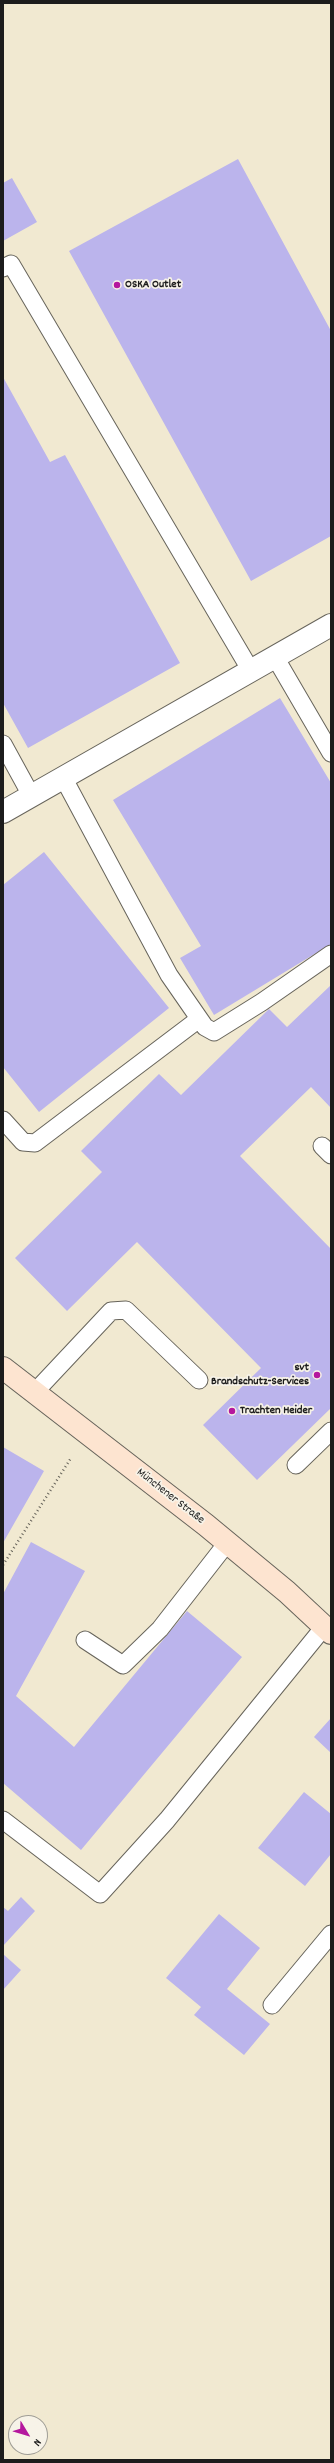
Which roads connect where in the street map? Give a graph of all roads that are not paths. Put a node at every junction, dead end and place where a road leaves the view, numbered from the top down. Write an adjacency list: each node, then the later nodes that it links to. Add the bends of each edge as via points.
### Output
1 (3, 268): 4 (lane, via 10,264)
2 (331, 625): 3 (street)
3 (275, 657): 4 (street); 6 (lane)
4 (250, 671): 7 (street)
5 (3, 744): 8 (lane)
6 (331, 753)
7 (64, 779): 8 (street); 11 (lane, via 170,975)
8 (32, 797): 9 (street)
9 (3, 812)
10 (331, 954): 11 (lane, via 214,1032 205,1027)
11 (199, 1019): 12 (lane, via 35,1143 24,1142)
12 (3, 1120)
13 (3, 1368): 15 (main road, Münchener Straße)
14 (199, 1380): 15 (lane, via 126,1310 111,1311)
15 (34, 1393): 18 (main road, Münchener Straße)
16 (331, 1431): 17 (lane)
17 (296, 1465)
18 (227, 1543): 19 (main road, Münchener Straße); 20 (lane, via 160,1629 123,1665)
19 (328, 1630): 21 (lane, via 167,1820 100,1894)
20 (85, 1640)
21 (3, 1820)
22 (331, 1934): 23 (lane)
23 (272, 2004)

